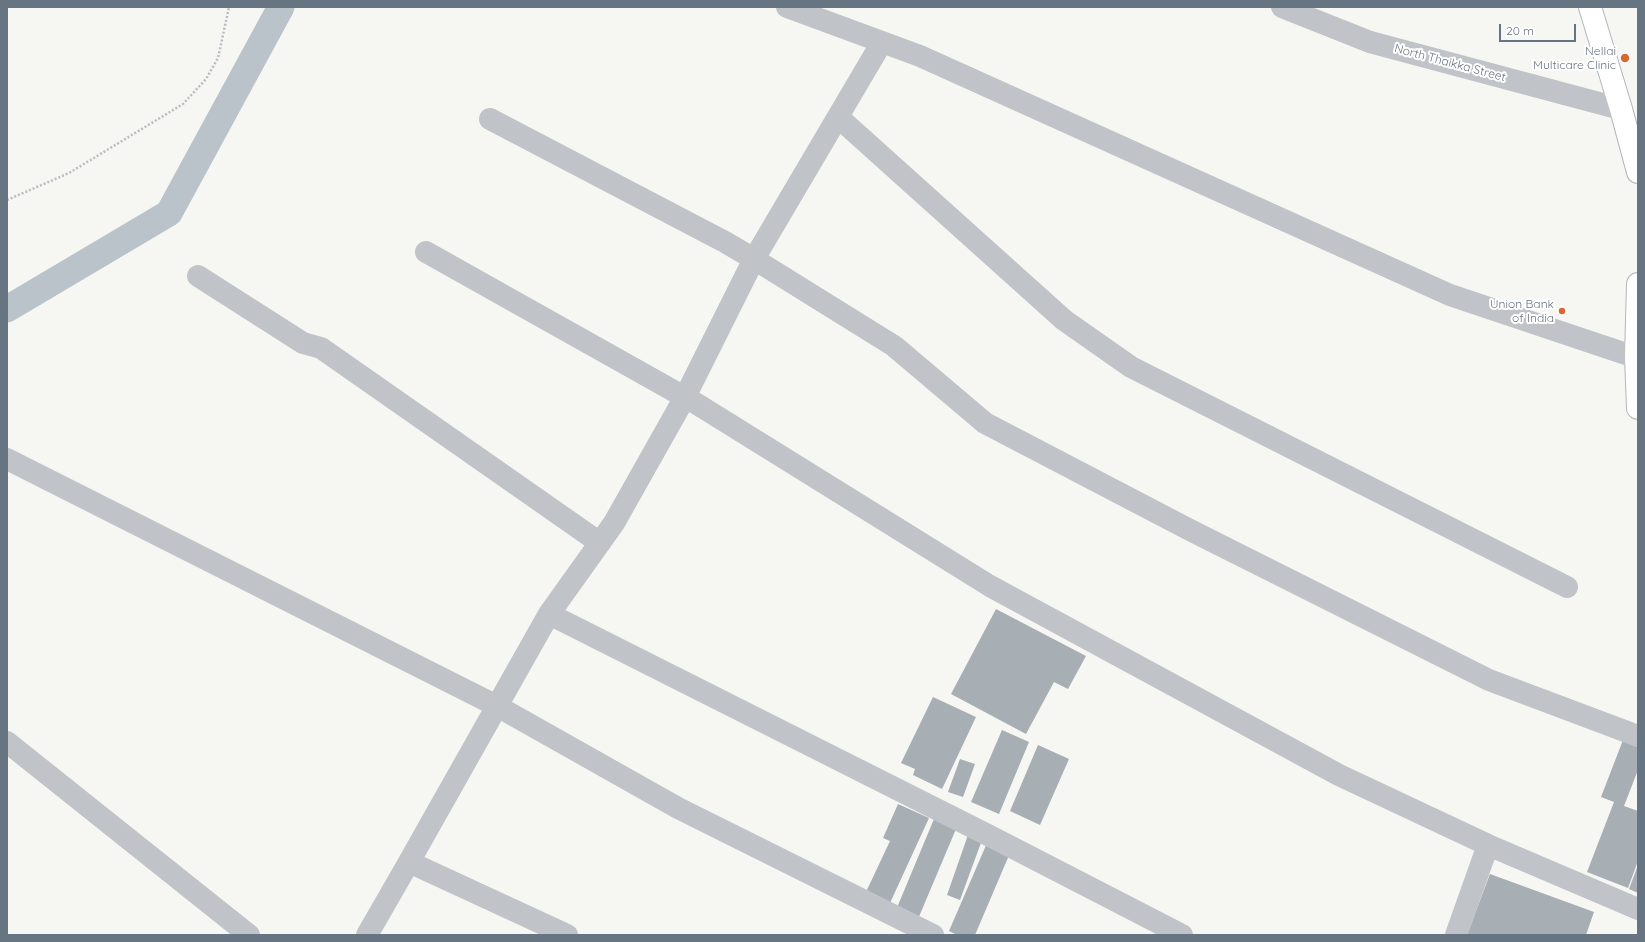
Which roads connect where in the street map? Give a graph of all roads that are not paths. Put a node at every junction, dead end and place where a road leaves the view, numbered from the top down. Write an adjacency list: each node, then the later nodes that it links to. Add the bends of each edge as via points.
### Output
1 (787, 7): 4 (street)
2 (1282, 7): 5 (street, North Thaikka Street, via 1370,42)
3 (1590, 7): 5 (main road)
4 (882, 42): 6 (street); 13 (street, via 920,56 1450,295)
5 (1621, 109): 8 (main road)
6 (838, 117): 10 (street); 18 (street, via 1064,320 1131,367)
7 (490, 119): 10 (street)
8 (1638, 172)
9 (426, 252): 14 (street)
10 (754, 259): 14 (street); 21 (street, via 894,346 985,423 1190,530 1489,680)
11 (198, 276): 17 (street, via 303,343 321,348)
12 (1638, 284): 13 (main road)
13 (1637, 358): 15 (main road)
14 (685, 397): 17 (street, via 614,523); 23 (street, via 990,586 1339,775)
15 (1638, 408)
16 (7, 459): 20 (street)
17 (600, 543): 19 (street)
18 (1567, 587)
19 (549, 614): 20 (street); 30 (street)
20 (497, 706): 24 (street); 29 (street, via 678,808)
21 (1638, 736)
22 (7, 742): 26 (street)
23 (1488, 845): 25 (street); 31 (street)
24 (409, 862): 27 (street); 28 (street)
25 (1638, 908)
26 (248, 935)
27 (367, 935)
28 (567, 935)
29 (933, 935)
30 (1182, 935)
31 (1456, 935)

